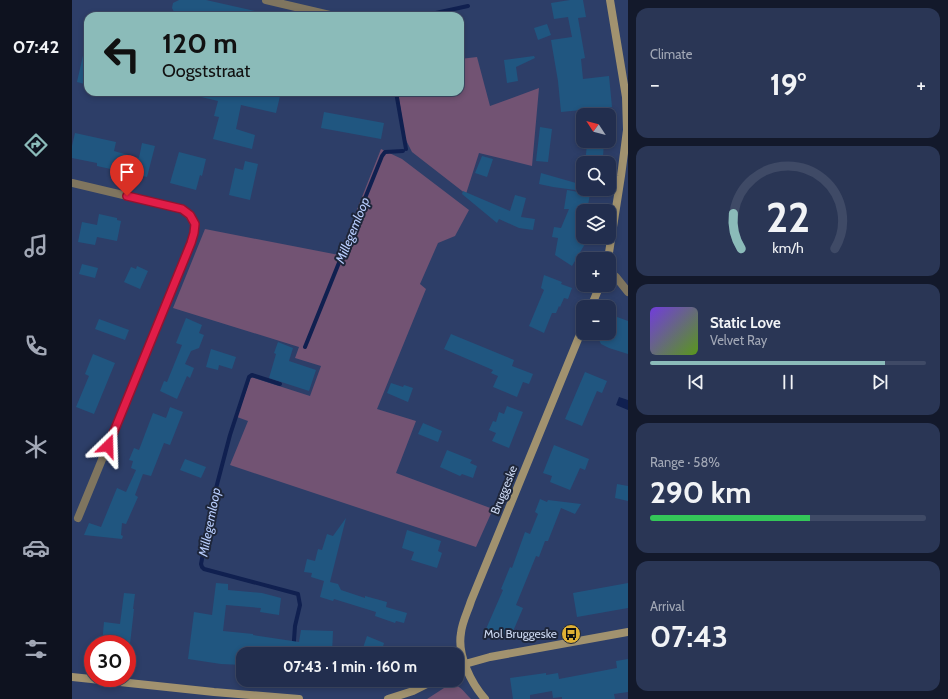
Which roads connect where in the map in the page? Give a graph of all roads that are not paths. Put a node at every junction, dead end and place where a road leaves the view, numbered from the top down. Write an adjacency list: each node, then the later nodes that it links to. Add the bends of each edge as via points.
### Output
1 (266, 0): 3 (street)
2 (610, 0): 4 (street, via 626,97)
3 (317, 12)
4 (626, 149): 6 (street)
5 (72, 183): 10 (street, via 182,209 190,215 195,224 191,243)
6 (609, 252)
7 (616, 277): 8 (street)
8 (628, 292)
9 (578, 340): 12 (street, Bruggeske, via 463,624 460,642)
10 (78, 518)
11 (628, 632): 12 (street, via 490,657)
12 (465, 664): 17 (street, Bruggeske, via 477,690)
13 (72, 677): 15 (street)
14 (422, 687): 16 (street)
15 (299, 699)
16 (388, 699)
17 (485, 699)

